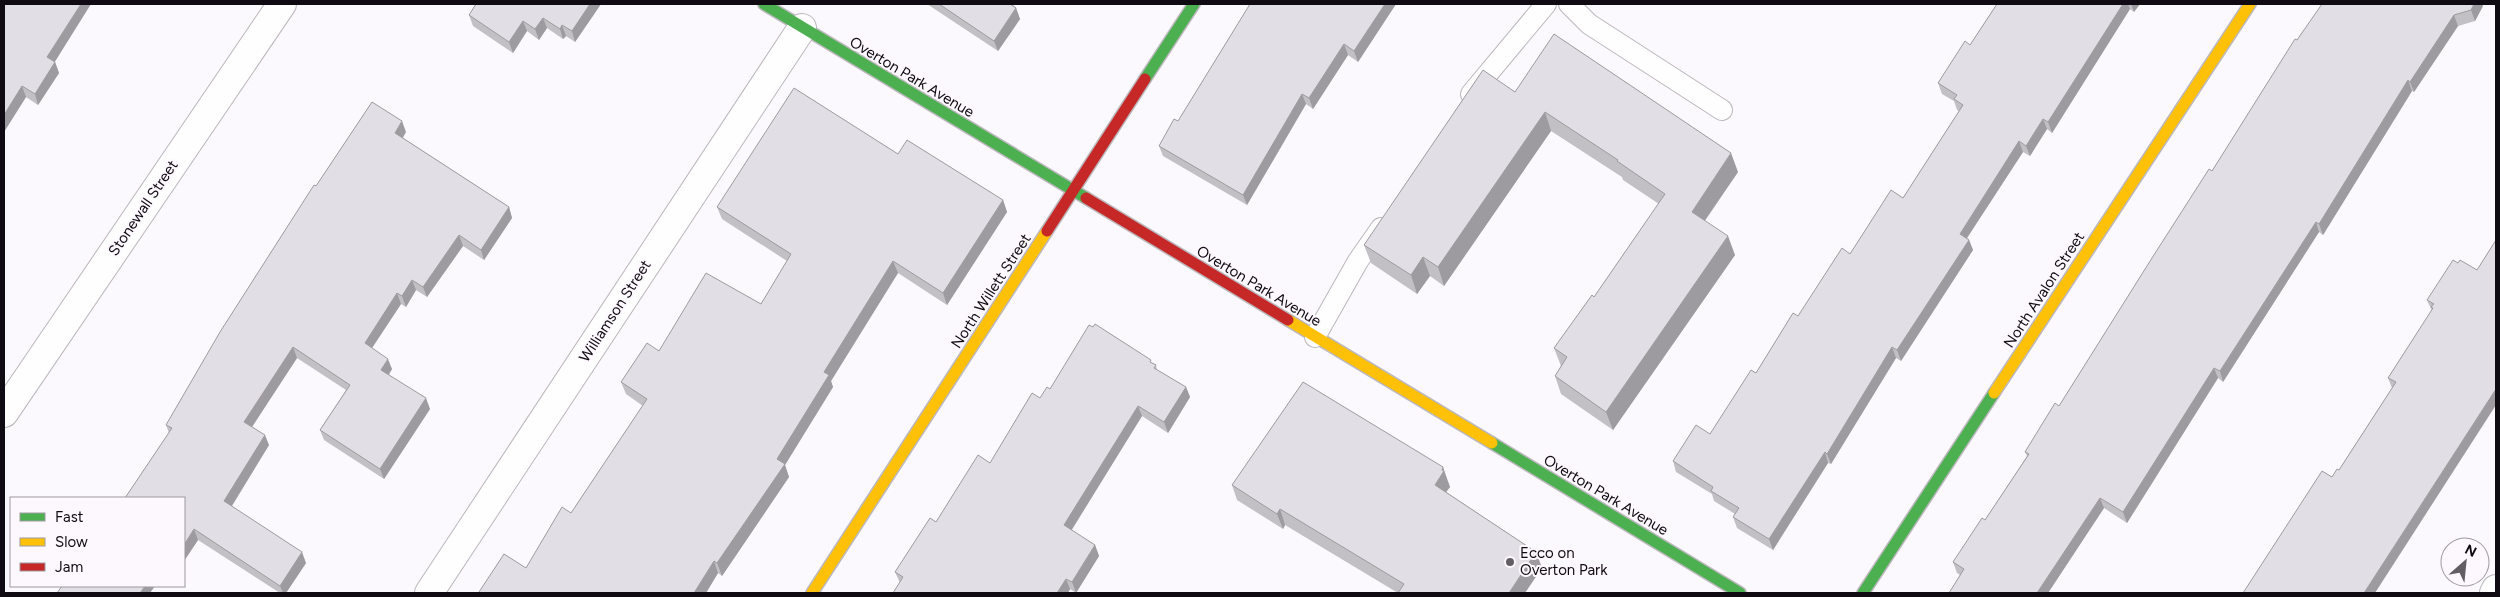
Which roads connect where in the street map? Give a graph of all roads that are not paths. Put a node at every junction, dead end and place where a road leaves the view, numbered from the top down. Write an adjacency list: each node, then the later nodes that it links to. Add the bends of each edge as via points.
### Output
1 (282, 4): 13 (street, Stonewall Street)
2 (1194, 4): 10 (street, North Willett Street)
3 (1546, 4): 8 (lane, via 1476,86)
4 (1569, 4): 9 (lane, via 1589,24)
5 (2250, 4): 18 (street, North Avalon Street)
6 (770, 5): 7 (street, Overton Park Avenue)
7 (802, 28): 10 (street, Overton Park Avenue); 15 (street, Williamson Street)
8 (1460, 110)
9 (1722, 110)
10 (1072, 191): 12 (street, Overton Park Avenue); 16 (street, North Willett Street)
11 (1390, 214): 12 (lane, via 1358,261)
12 (1315, 337): 17 (street, Overton Park Avenue)
13 (4, 413)
14 (2496, 589): 19 (street)
15 (429, 593)
16 (812, 593)
17 (1740, 593)
18 (1863, 593)
19 (2494, 593)

